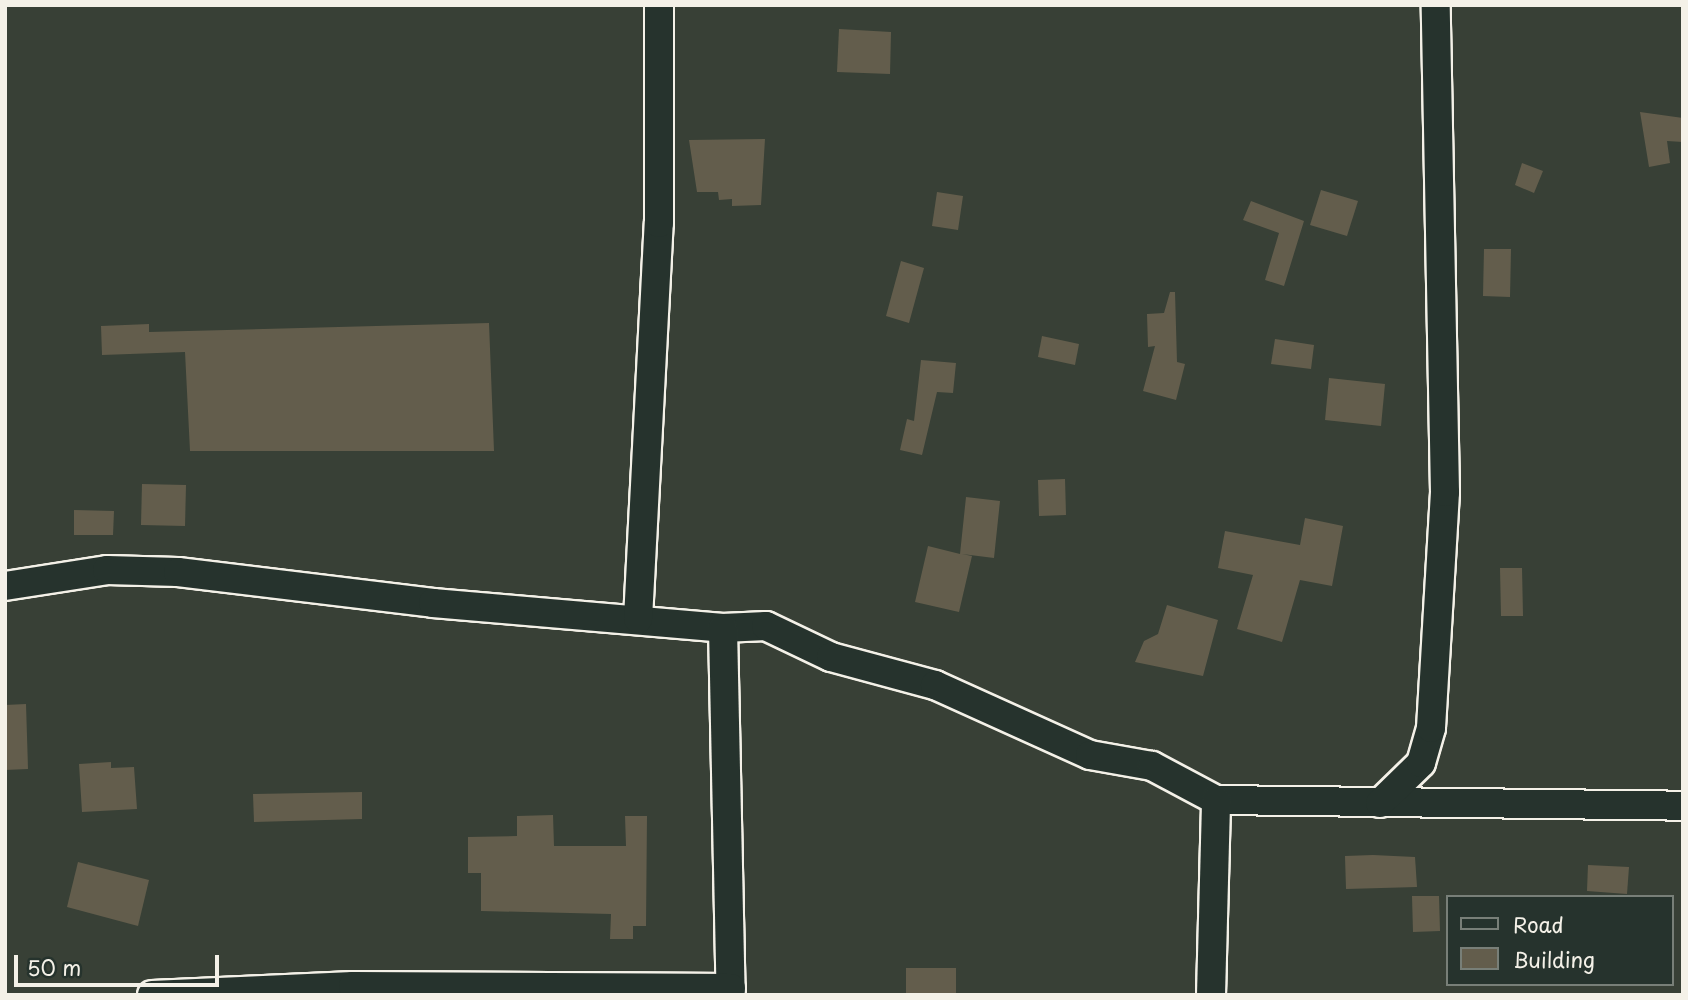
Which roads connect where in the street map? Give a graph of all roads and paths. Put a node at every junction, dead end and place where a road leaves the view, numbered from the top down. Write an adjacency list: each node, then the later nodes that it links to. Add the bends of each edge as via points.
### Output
1 (659, 5): 4 (street, via 659,223)
2 (1436, 5): 7 (street, via 1445,492 1431,728 1421,763)
3 (5, 586): 4 (street, via 107,570 178,572 433,603)
4 (638, 619): 5 (street)
5 (723, 628): 6 (street, via 766,626 831,656 935,685 1090,755 1152,766); 9 (street)
6 (1216, 800): 7 (street); 11 (street)
7 (1380, 803): 8 (street)
8 (1683, 807)
9 (732, 991): 10 (street, via 379,985)
10 (152, 995)
11 (1211, 995)

